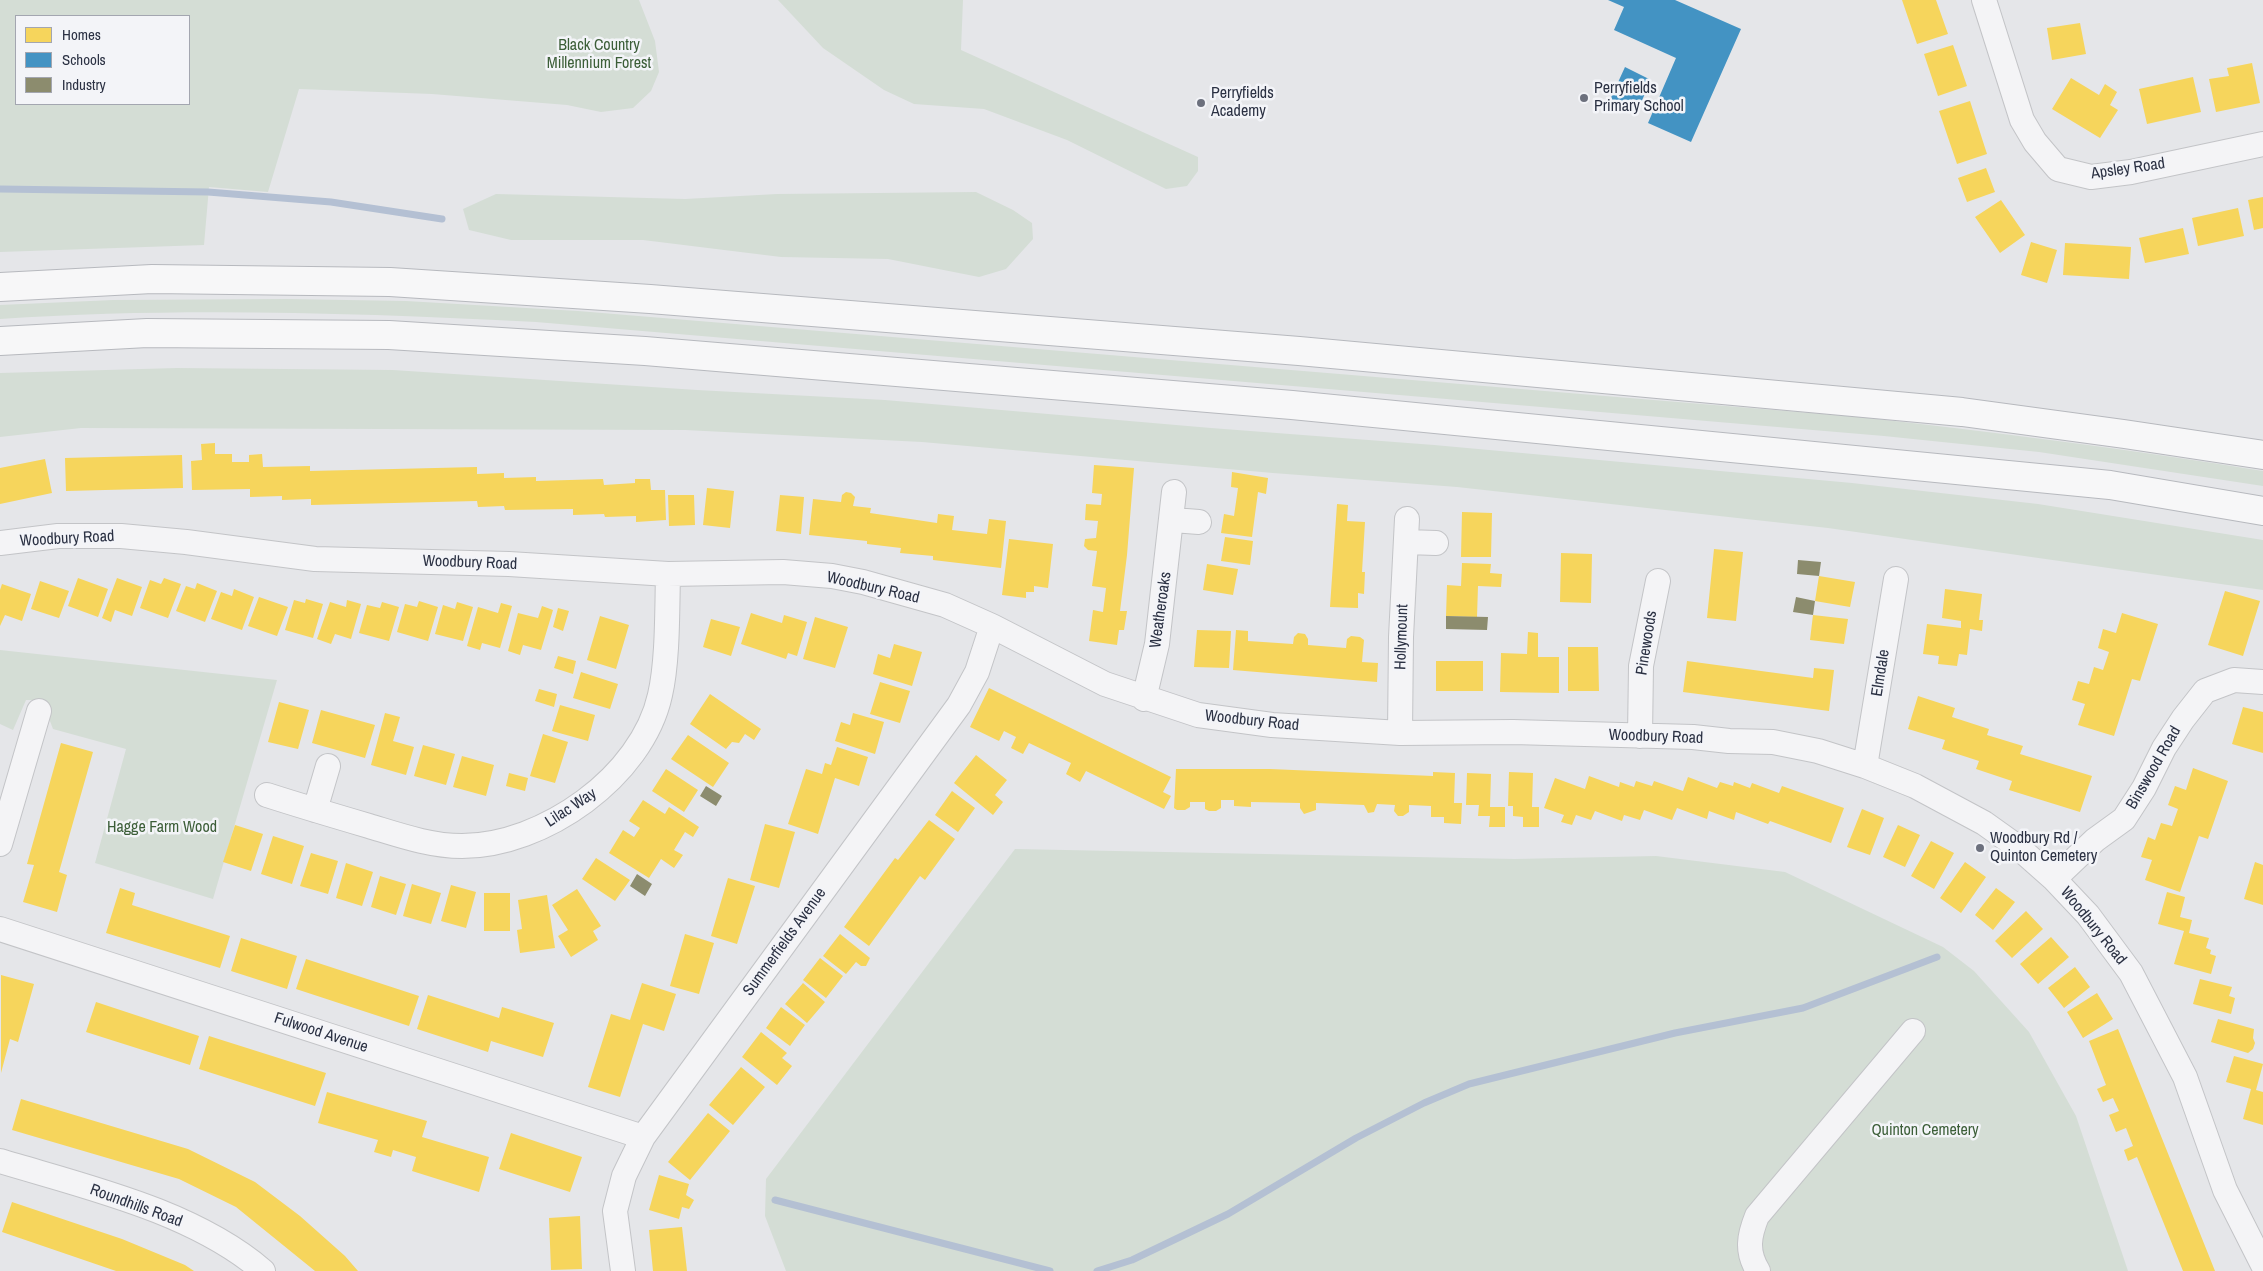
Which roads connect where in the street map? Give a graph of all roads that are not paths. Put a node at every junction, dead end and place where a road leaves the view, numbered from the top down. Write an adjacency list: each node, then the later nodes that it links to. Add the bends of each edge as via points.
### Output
1 (1984, 0): 2 (street, Apsley Road, via 2022,120 2035,142 2058,168 2091,177 2131,172)
2 (2263, 144)
3 (0, 287): 5 (highway, via 152,279 390,282 650,299 1299,351 1952,411)
4 (0, 341): 7 (highway, via 147,333 389,335 655,351 1292,405 2090,483)
5 (2263, 455)
6 (1174, 492): 8 (street, Weatheroaks)
7 (2263, 511)
8 (1173, 520): 9 (street); 17 (street, Weatheroaks, via 1158,644)
9 (1199, 522)
10 (0, 543): 12 (street, Woodbury Road, via 58,536 121,536 315,559 509,564)
11 (1436, 543): 19 (street, Hollymount, via 1407,531)
12 (668, 574): 15 (street, Woodbury Road, via 783,572 832,576 945,605); 24 (street, Lilac Way, via 666,640 660,695 653,717 641,739 604,787 567,814 537,830 485,844 460,846 417,840)
13 (1896, 579): 22 (street, Elmdale)
14 (1658, 581): 20 (street, Pinewoods, via 1641,666)
15 (992, 626): 17 (street, Woodbury Road, via 1105,684); 29 (street, Summerfields Avenue, via 978,672 959,706)
16 (2263, 682): 26 (street, Binswood Road, via 2234,680 2205,691 2164,748 2124,820 2095,840)
17 (1144, 698): 19 (street, Woodbury Road, via 1207,716 1272,725)
18 (39, 710): 25 (street)
19 (1400, 733): 20 (street, Woodbury Road)
20 (1640, 736): 22 (street, Woodbury Road, via 1773,742 1818,751)
21 (328, 766): 24 (street)
22 (1866, 766): 26 (street, Woodbury Road, via 1915,786 1984,822)
23 (268, 795): 24 (street, Lilac Way)
24 (315, 810)
25 (0, 844)
26 (2054, 879): 31 (street, Woodbury Road, via 2088,915 2131,973 2184,1077 2225,1190)
27 (0, 929): 29 (street, Fulwood Avenue)
28 (1913, 1031): 34 (street, via 1757,1216 1749,1236 1752,1260)
29 (643, 1137): 33 (street, Summerfields Avenue, via 624,1176 615,1211)
30 (0, 1160): 32 (street, Roundhills Road, via 150,1208 219,1242)
31 (2263, 1265)
32 (263, 1271)
33 (623, 1271)
34 (1758, 1271)

